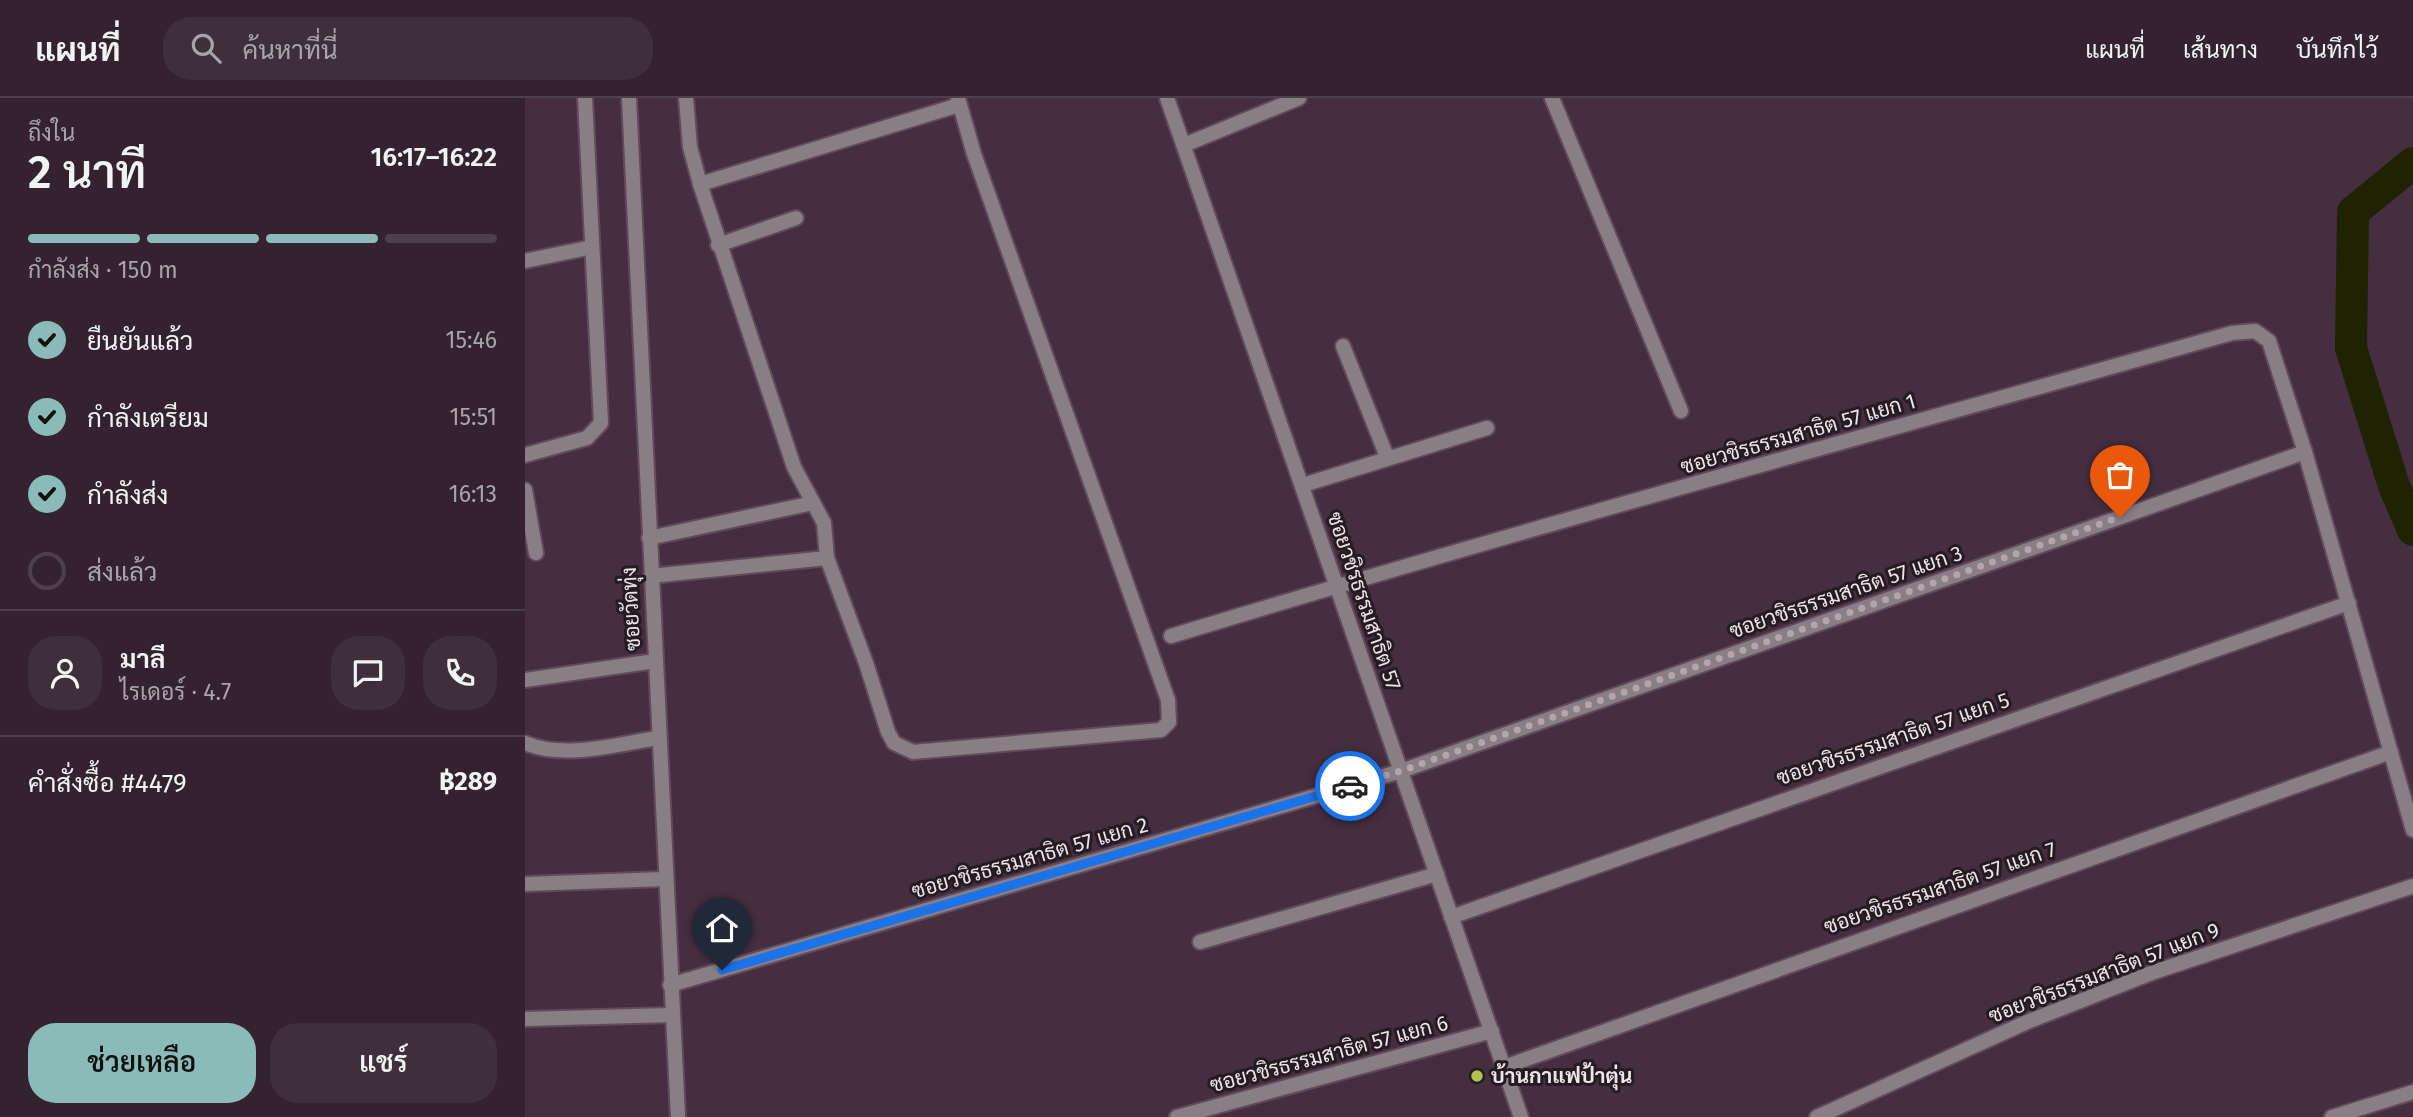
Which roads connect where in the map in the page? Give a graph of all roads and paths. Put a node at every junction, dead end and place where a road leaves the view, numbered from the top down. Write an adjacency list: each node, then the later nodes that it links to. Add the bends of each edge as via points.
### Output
1 (585, 98): 12 (street)
2 (629, 98): 23 (street, ซอยวัดทุ่ง)
3 (686, 98): 9 (street, via 690,146)
4 (1167, 98): 8 (street, ซอยวชิรธรรมสาธิต 57)
5 (1299, 98): 8 (street)
6 (1552, 98): 15 (street)
7 (959, 101): 9 (street); 25 (street, via 1168,700 1169,722 1161,730 1132,734 913,752 902,749 888,732)
8 (1184, 145): 20 (street, ซอยวชิรธรรมสาธิต 57)
9 (700, 184): 11 (street)
10 (796, 218): 11 (street)
11 (718, 245): 22 (street, via 794,467)
12 (592, 247): 13 (street); 18 (street, via 601,423 587,438)
13 (525, 261)
14 (1343, 346): 19 (street)
15 (1681, 411)
16 (1487, 428): 19 (street)
17 (2305, 452): 27 (street, ซอยวชิรธรรมสาธิต 57 แยก 1, via 2269,341 2255,331 2232,333); 28 (street); 35 (street, ซอยวชิรธรรมสาธิต 57 แยก 3)
18 (525, 455)
19 (1387, 457): 20 (street)
20 (1303, 485): 27 (street, ซอยวชิรธรรมสาธิต 57)
21 (525, 490): 24 (street)
22 (813, 503): 23 (street); 25 (street, via 824,523)
23 (649, 538): 26 (street, ซอยวัดทุ่ง)
24 (536, 553)
25 (827, 558): 26 (street)
26 (651, 576): 30 (street, ซอยวัดทุ่ง)
27 (1337, 586): 29 (street, ซอยวชิรธรรมสาธิต 57 แยก 1); 35 (street, ซอยวชิรธรรมสาธิต 57)
28 (2349, 603): 34 (street); 41 (street, ซอยวชิรธรรมสาธิต 57 แยก 5)
29 (1171, 636)
30 (655, 661): 31 (street); 32 (street, ซอยวัดทุ่ง)
31 (525, 680)
32 (658, 738): 33 (street, via 580,749 549,750); 38 (street, ซอยวัดทุ่ง)
33 (525, 743)
34 (2391, 752): 36 (street); 47 (street, ซอยวชิรธรรมสาธิต 57 แยก 7)
35 (1401, 771): 37 (street, ซอยวชิรธรรมสาธิต 57); 43 (street, ซอยวชิรธรรมสาธิต 57 แยก 2)
36 (2413, 830)
37 (1437, 874): 41 (street, ซอยวชิรธรรมสาธิต 57); 42 (street)
38 (665, 879): 39 (street); 43 (street, ซอยวัดทุ่ง)
39 (525, 884)
40 (2413, 886): 52 (street, ซอยวชิรธรรมสาธิต 57 แยก 9, via 2154,972 2027,1022)
41 (1451, 917): 46 (street, ซอยวชิรธรรมสาธิต 57)
42 (1200, 942)
43 (670, 985): 44 (street, ซอยวัดทุ่ง)
44 (671, 1015): 45 (street); 49 (street, ซอยวัดทุ่ง)
45 (525, 1019)
46 (1492, 1031): 47 (street, ซอยวชิรธรรมสาธิต 57); 50 (street, ซอยวชิรธรรมสาธิต 57 แยก 6)
47 (1504, 1067): 51 (street, ซอยวชิรธรรมสาธิต 57)
48 (2413, 1091): 53 (street)
49 (678, 1117)
50 (1177, 1117)
51 (1521, 1117)
52 (1817, 1117)
53 (2332, 1117)

